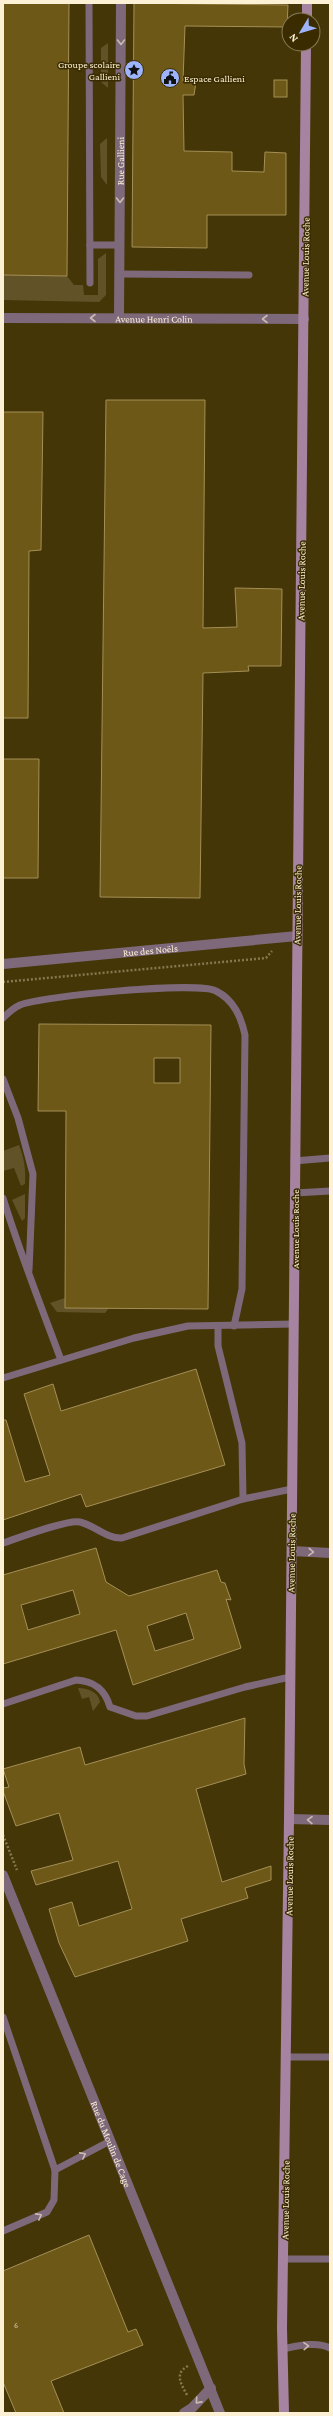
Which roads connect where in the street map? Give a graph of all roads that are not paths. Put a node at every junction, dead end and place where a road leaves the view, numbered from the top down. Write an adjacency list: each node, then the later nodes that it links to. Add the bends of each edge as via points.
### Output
1 (89, 3): 4 (lane)
2 (121, 3): 5 (street, Rue Gallieni, one-way to 5)
3 (306, 52): 11 (main road, Avenue Louis Roche)
4 (90, 245): 5 (lane); 8 (lane)
5 (120, 245): 6 (street, Rue Gallieni)
6 (120, 274): 7 (lane); 10 (street, Rue Gallieni)
7 (249, 275)
8 (90, 283)
9 (3, 318): 10 (street, Avenue Henri Colin, one-way to 9)
10 (120, 318): 11 (street, Avenue Henri Colin, one-way to 10)
11 (304, 319): 12 (main road, Avenue Louis Roche)
12 (297, 936): 13 (street, Rue des Noëls); 17 (main road, Avenue Louis Roche)
13 (3, 964)
14 (3, 1018): 24 (lane, via 20,1005 39,1000 206,988 216,990 239,1014 245,1035 242,1289)
15 (3, 1079): 21 (lane, via 18,1118 33,1174)
16 (330, 1158): 17 (lane)
17 (294, 1161): 19 (main road, Avenue Louis Roche)
18 (330, 1191): 19 (lane)
19 (295, 1193): 22 (main road, Avenue Louis Roche)
20 (3, 1198): 21 (lane)
21 (29, 1270): 25 (lane, via 34,1292)
22 (294, 1324): 24 (lane); 27 (main road, Avenue Louis Roche)
23 (218, 1326): 24 (lane); 25 (lane, via 188,1326 134,1338); 28 (lane, via 218,1346 242,1443)
24 (234, 1326)
25 (61, 1360): 26 (lane)
26 (3, 1378)
27 (292, 1489): 28 (lane); 30 (main road, Avenue Louis Roche)
28 (243, 1499): 29 (lane, via 122,1538 112,1537 74,1521)
29 (3, 1543)
30 (292, 1551): 31 (street, one-way to 31); 32 (main road, Avenue Louis Roche)
31 (330, 1552)
32 (290, 1677): 33 (lane, via 245,1687 147,1716 136,1716 110,1707 99,1687 83,1680 76,1680); 34 (main road, Avenue Louis Roche)
33 (3, 1704)
34 (290, 1819): 35 (street, one-way to 34); 38 (main road, Avenue Louis Roche)
35 (330, 1820)
36 (3, 1875): 40 (street, Rue du Moulin de Cage)
37 (3, 2017): 41 (lane)
38 (286, 2057): 39 (lane); 43 (main road, Avenue Louis Roche)
39 (330, 2057)
40 (110, 2141): 41 (lane, one-way to 40); 47 (street, Rue du Moulin de Cage)
41 (55, 2170): 42 (lane, one-way to 41, via 46,2212 54,2200)
42 (3, 2231)
43 (284, 2259): 44 (lane); 46 (main road, Avenue Louis Roche)
44 (330, 2259)
45 (330, 2348): 46 (lane, one-way to 45, via 324,2345)
46 (282, 2350): 50 (main road, Avenue Louis Roche)
47 (210, 2388): 48 (street, one-way to 48); 49 (street, Rue du Moulin de Cage)
48 (184, 2413)
49 (220, 2413)
50 (284, 2413)

